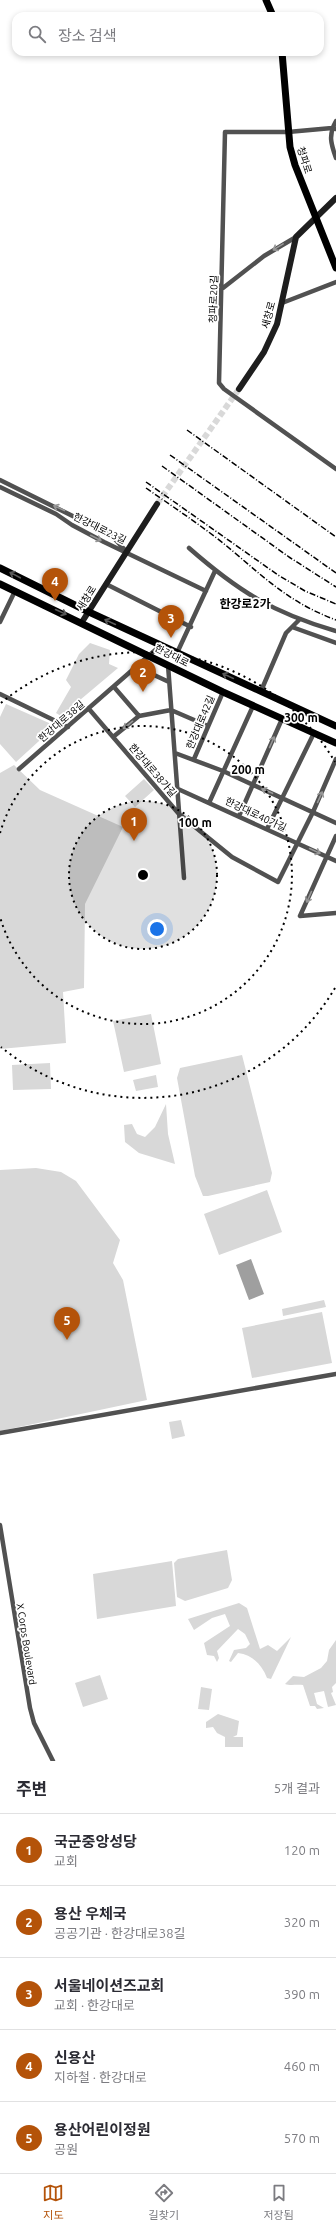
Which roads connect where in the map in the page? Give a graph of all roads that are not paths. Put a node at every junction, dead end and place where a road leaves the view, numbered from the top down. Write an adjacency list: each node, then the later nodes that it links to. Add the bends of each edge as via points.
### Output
1 (266, 0): 2 (main road)
2 (272, 12)
3 (282, 56): 6 (main road, 청파로)
4 (336, 121): 5 (street)
5 (334, 128): 6 (street); 7 (street, via 330,140)
6 (288, 132): 9 (main road, 청파로, via 295,165); 13 (street, 청파로20길, via 225,132)
7 (336, 158)
8 (336, 198): 9 (main road)
9 (316, 217): 10 (main road); 11 (main road, 청파로)
10 (296, 236): 13 (street, one-way to 13, via 261,258); 14 (main road, 새창로)
11 (336, 268)
12 (336, 282): 14 (street)
13 (222, 288): 16 (street, 청파로20길, via 219,382 224,389)
14 (282, 303): 15 (main road, 새창로, via 272,340)
15 (239, 389)
16 (336, 469)
17 (0, 480): 21 (street, 한강대로23길, one-way to 17, via 111,535)
18 (0, 487): 21 (street, 한강대로23길, one-way to 21)
19 (157, 504): 21 (main road, 새창로)
20 (189, 548): 23 (street)
21 (126, 551): 25 (main road, 새창로); 26 (street)
22 (0, 568): 28 (main road, 한강대로, one-way to 22)
23 (215, 571): 26 (street); 29 (street, via 249,596)
24 (0, 584): 27 (main road, 한강대로)
25 (106, 584): 28 (main road, 새창로); 32 (street, 새창로)
26 (206, 590): 32 (street)
27 (15, 591): 30 (street); 31 (main road, 한강대로, one-way to 31)
28 (89, 612): 31 (main road, 새창로); 36 (main road, 한강대로, one-way to 28)
29 (299, 620): 33 (street); 34 (street)
30 (0, 622)
31 (82, 622): 38 (main road, 한강대로)
32 (191, 627): 37 (street)
33 (292, 627): 35 (street); 43 (street, via 286,633)
34 (336, 631)
35 (336, 643)
36 (161, 645): 37 (main road, 한강대로); 38 (street, 한강대로38길)
37 (177, 653): 43 (main road, 한강대로, one-way to 37)
38 (150, 655): 39 (main road, 한강대로); 40 (street, 한강대로38길)
39 (168, 664): 41 (street); 44 (main road, 한강대로)
40 (137, 666): 41 (street); 42 (street, 한강대로38길)
41 (169, 682): 48 (street)
42 (114, 687): 47 (street, 한강대로38길); 49 (street)
43 (261, 691): 52 (main road, 한강대로)
44 (223, 692): 46 (main road, 한강대로); 51 (street, 한강대로42길)
45 (0, 694): 53 (street)
46 (253, 706): 50 (main road, 한강대로); 61 (street)
47 (89, 709): 53 (street, 한강대로38길); 55 (street, 한강대로38가길)
48 (171, 710): 49 (street); 51 (street); 57 (street)
49 (139, 716): 55 (street, one-way to 55)
50 (282, 719): 54 (main road, 한강대로); 62 (street, one-way to 50)
51 (208, 726): 58 (street, 한강대로42길)
52 (336, 726)
53 (68, 727): 60 (street, 한강대로38길)
54 (314, 733): 56 (main road, 한강대로); 64 (street)
55 (113, 737): 67 (street, 한강대로38가길)
56 (336, 743)
57 (175, 753): 58 (street); 63 (street)
58 (194, 759): 61 (street)
59 (336, 759): 66 (street, one-way to 59)
60 (19, 769)
61 (223, 771): 62 (street); 65 (street)
62 (252, 785): 64 (street, one-way to 62); 68 (street)
63 (178, 789): 65 (street, 한강대로40가길); 67 (street)
64 (282, 798): 66 (street); 70 (street)
65 (209, 803): 68 (street, 한강대로40가길)
66 (313, 812): 69 (street); 72 (street)
67 (180, 814): 72 (street, 한강대로38가길, via 232,857 278,882); 75 (street)
68 (239, 816): 70 (street, 한강대로40가길)
69 (336, 823)
70 (267, 829): 72 (street, 한강대로40가길)
71 (336, 836): 73 (street)
72 (298, 843): 73 (street, 한강대로40가길, one-way to 73)
73 (327, 856): 74 (street, 한강대로40가길); 76 (street, one-way to 76, via 300,916)
74 (336, 861)
75 (184, 878)
76 (336, 913)
77 (336, 1374): 78 (street)
78 (0, 1434)
79 (0, 1525): 80 (street, X Corps Boulevard, via 27,1697 34,1723)
80 (54, 1761)

